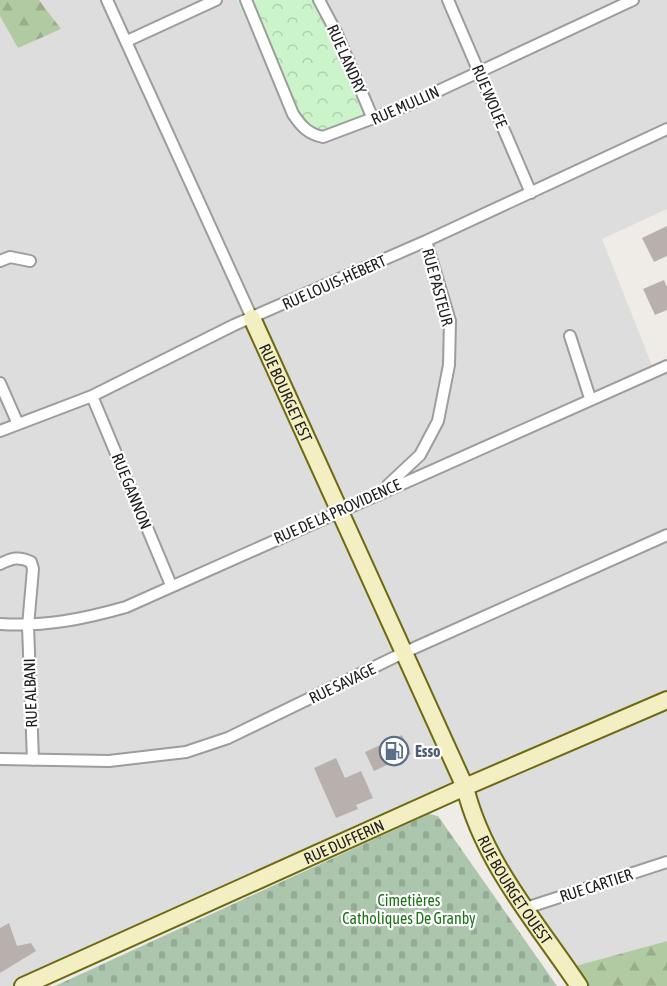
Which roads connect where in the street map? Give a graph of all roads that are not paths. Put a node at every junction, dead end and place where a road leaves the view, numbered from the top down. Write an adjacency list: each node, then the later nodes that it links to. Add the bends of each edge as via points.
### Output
1 (107, 0): 7 (street, RUE BOURGET EST)
2 (216, 0): 7 (street)
3 (246, 0): 9 (street, RUE MULLIN, via 293,114 303,128 323,137)
4 (319, 0): 9 (street, RUE LANDRY)
5 (448, 0): 8 (street, RUE WOLFE)
6 (633, 0): 8 (street, RUE MULLIN)
7 (127, 41): 15 (street, RUE BOURGET EST)
8 (479, 70): 9 (street, RUE MULLIN); 11 (street, RUE WOLFE)
9 (373, 119)
10 (667, 129): 11 (street, RUE LOUIS-HÉBERT)
11 (531, 193): 12 (street, RUE LOUIS-HÉBERT)
12 (426, 241): 15 (street, RUE LOUIS-HÉBERT); 23 (street, RUE PASTEUR, via 450,321 449,365 438,421 420,456)
13 (0, 261): 14 (street, via 10,257)
14 (30, 261)
15 (252, 318): 19 (street, RUE LOUIS-HÉBERT); 24 (street, RUE BOURGET EST)
16 (570, 336): 20 (street)
17 (667, 366): 20 (street, RUE DE LA PROVIDENCE)
18 (0, 383): 21 (street)
19 (92, 396): 21 (street, RUE LOUIS-HÉBERT); 27 (street, RUE GANNON)
20 (590, 398): 23 (street, RUE DE LA PROVIDENCE)
21 (18, 423): 22 (street, RUE LOUIS-HÉBERT)
22 (0, 431)
23 (381, 491): 24 (street, RUE DE LA PROVIDENCE)
24 (338, 511): 27 (street, RUE DE LA PROVIDENCE); 30 (street, RUE BOURGET EST)
25 (667, 535): 30 (street, RUE SAVAGE)
26 (0, 564): 29 (street, RUE ALBANI, via 12,558 31,562)
27 (171, 585): 29 (street, RUE DE LA PROVIDENCE, via 126,606 87,618)
28 (0, 624): 29 (street, RUE DE LA PROVIDENCE)
29 (28, 626): 33 (street, RUE ALBANI)
30 (403, 653): 33 (street, RUE SAVAGE, via 228,738 186,752 109,761); 34 (street, RUE BOURGET EST)
31 (667, 700): 34 (street, RUE DUFFERIN)
32 (0, 759): 33 (street, RUE SAVAGE)
33 (33, 760)
34 (465, 787): 36 (street, RUE BOURGET OUEST, via 471,814 486,846); 37 (street, RUE DUFFERIN)
35 (667, 862): 36 (street, RUE CARTIER)
36 (526, 908): 38 (street, RUE BOURGET OUEST)
37 (23, 986)
38 (579, 986)

